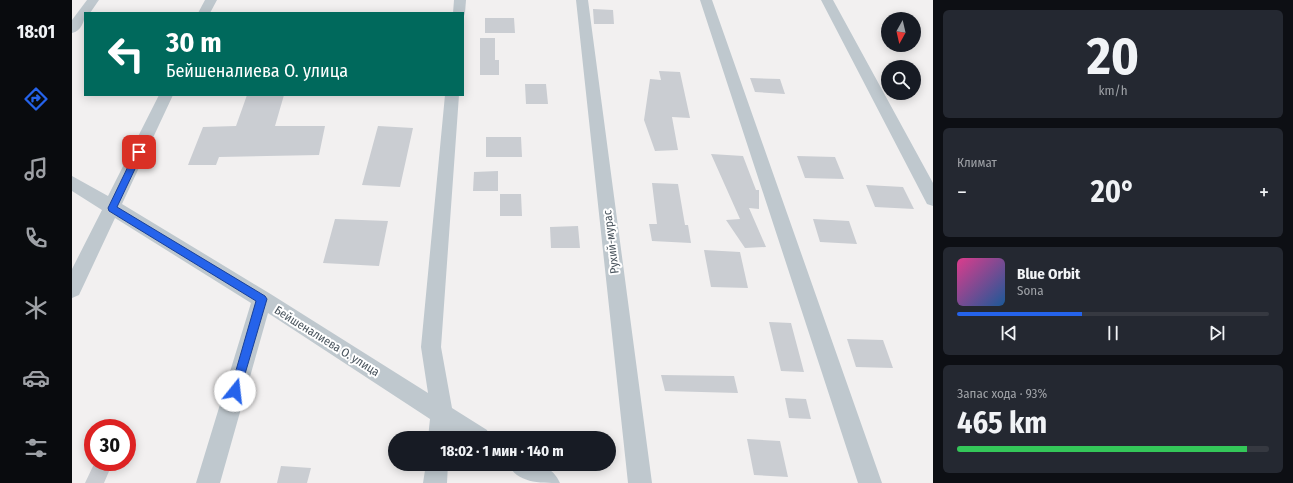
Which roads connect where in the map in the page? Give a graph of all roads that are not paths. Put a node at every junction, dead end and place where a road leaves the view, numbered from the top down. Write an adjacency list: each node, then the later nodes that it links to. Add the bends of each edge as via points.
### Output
1 (93, 0): 7 (street)
2 (210, 0): 9 (street)
3 (460, 0): 10 (street)
4 (582, 0): 27 (street, Рухий-мурас)
5 (706, 0): 28 (street)
6 (827, 0): 15 (street)
7 (84, 12)
8 (84, 12): 11 (street)
9 (204, 12)
10 (459, 12)
11 (72, 29)
12 (166, 96): 16 (street)
13 (452, 96): 19 (street, via 431,347)
14 (72, 183): 16 (street, Бейшеналиева О. улица)
15 (933, 199)
16 (112, 208): 17 (street); 18 (street, Бейшеналиева О. улица)
17 (72, 289)
18 (262, 299): 19 (street, Бейшеналиева О. улица); 24 (street)
19 (442, 414): 20 (street); 21 (street, Бейшеналиева О. улица)
20 (440, 431)
21 (468, 431)
22 (436, 471): 25 (street)
23 (530, 471): 26 (street)
24 (208, 483)
25 (435, 483)
26 (548, 483)
27 (640, 483)
28 (870, 483)

